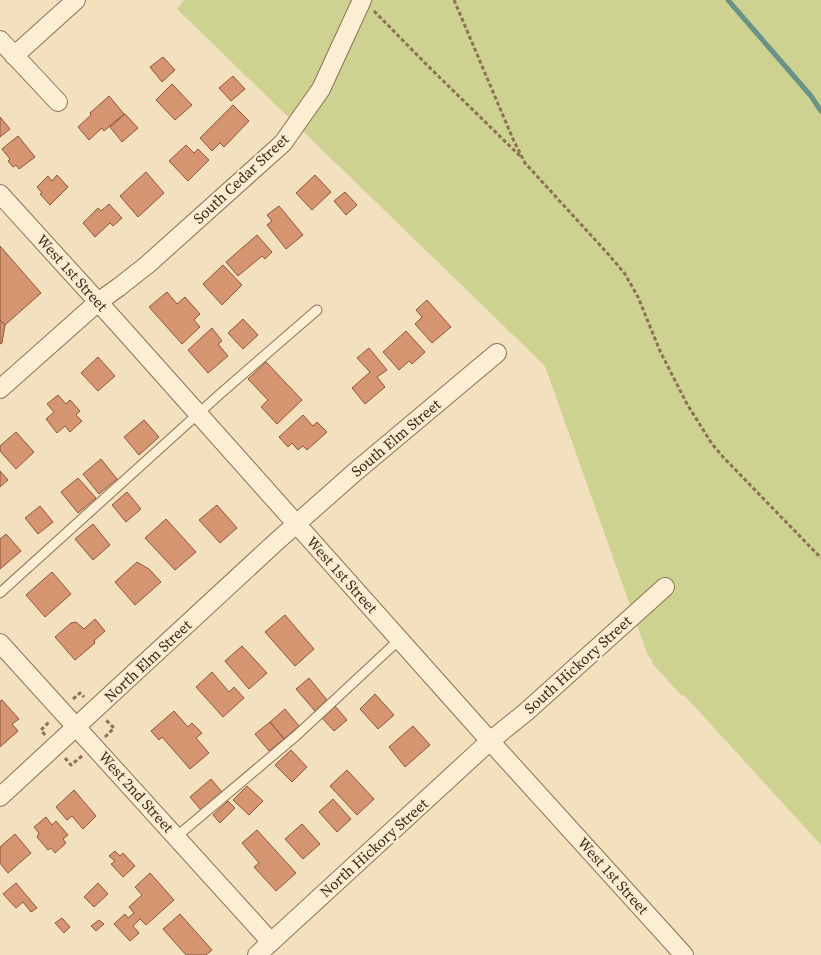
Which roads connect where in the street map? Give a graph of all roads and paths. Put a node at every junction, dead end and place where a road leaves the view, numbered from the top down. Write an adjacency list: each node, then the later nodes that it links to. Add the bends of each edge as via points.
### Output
1 (76, 0): 5 (street)
2 (454, 0): 7 (path)
3 (365, 3): 7 (path); 9 (street, South Cedar Street, via 321,89 283,143 147,265)
4 (0, 40): 5 (street)
5 (14, 56): 6 (street)
6 (58, 102)
7 (522, 158): 15 (path, via 625,274 687,404 712,444)
8 (0, 194): 9 (street, West 1st Street)
9 (98, 302): 12 (street, South Cedar Street); 13 (street, West 1st Street)
10 (317, 310): 13 (lane)
11 (497, 353): 14 (street, South Elm Street)
12 (0, 389)
13 (198, 415): 14 (street, West 1st Street); 17 (lane)
14 (296, 524): 18 (street, West 1st Street); 24 (street, North Elm Street)
15 (821, 558)
16 (665, 587): 27 (street, South Hickory Street)
17 (0, 593)
18 (400, 639): 27 (street, West 1st Street); 31 (lane, via 297,735)
19 (0, 643): 24 (street, West 2nd Street)
20 (80, 692): 21 (path)
21 (71, 702)
22 (52, 719): 26 (path)
23 (105, 720): 25 (path)
24 (77, 726): 30 (street, North Elm Street); 31 (street, West 2nd Street)
25 (114, 728)
26 (41, 730)
27 (490, 742): 32 (street, North Hickory Street); 33 (street, West 1st Street)
28 (82, 756): 29 (path, via 71,765)
29 (64, 758)
30 (0, 797)
31 (176, 837): 32 (street, West 2nd Street)
32 (271, 942): 34 (street, North Hickory Street)
33 (679, 953)
34 (257, 955)

